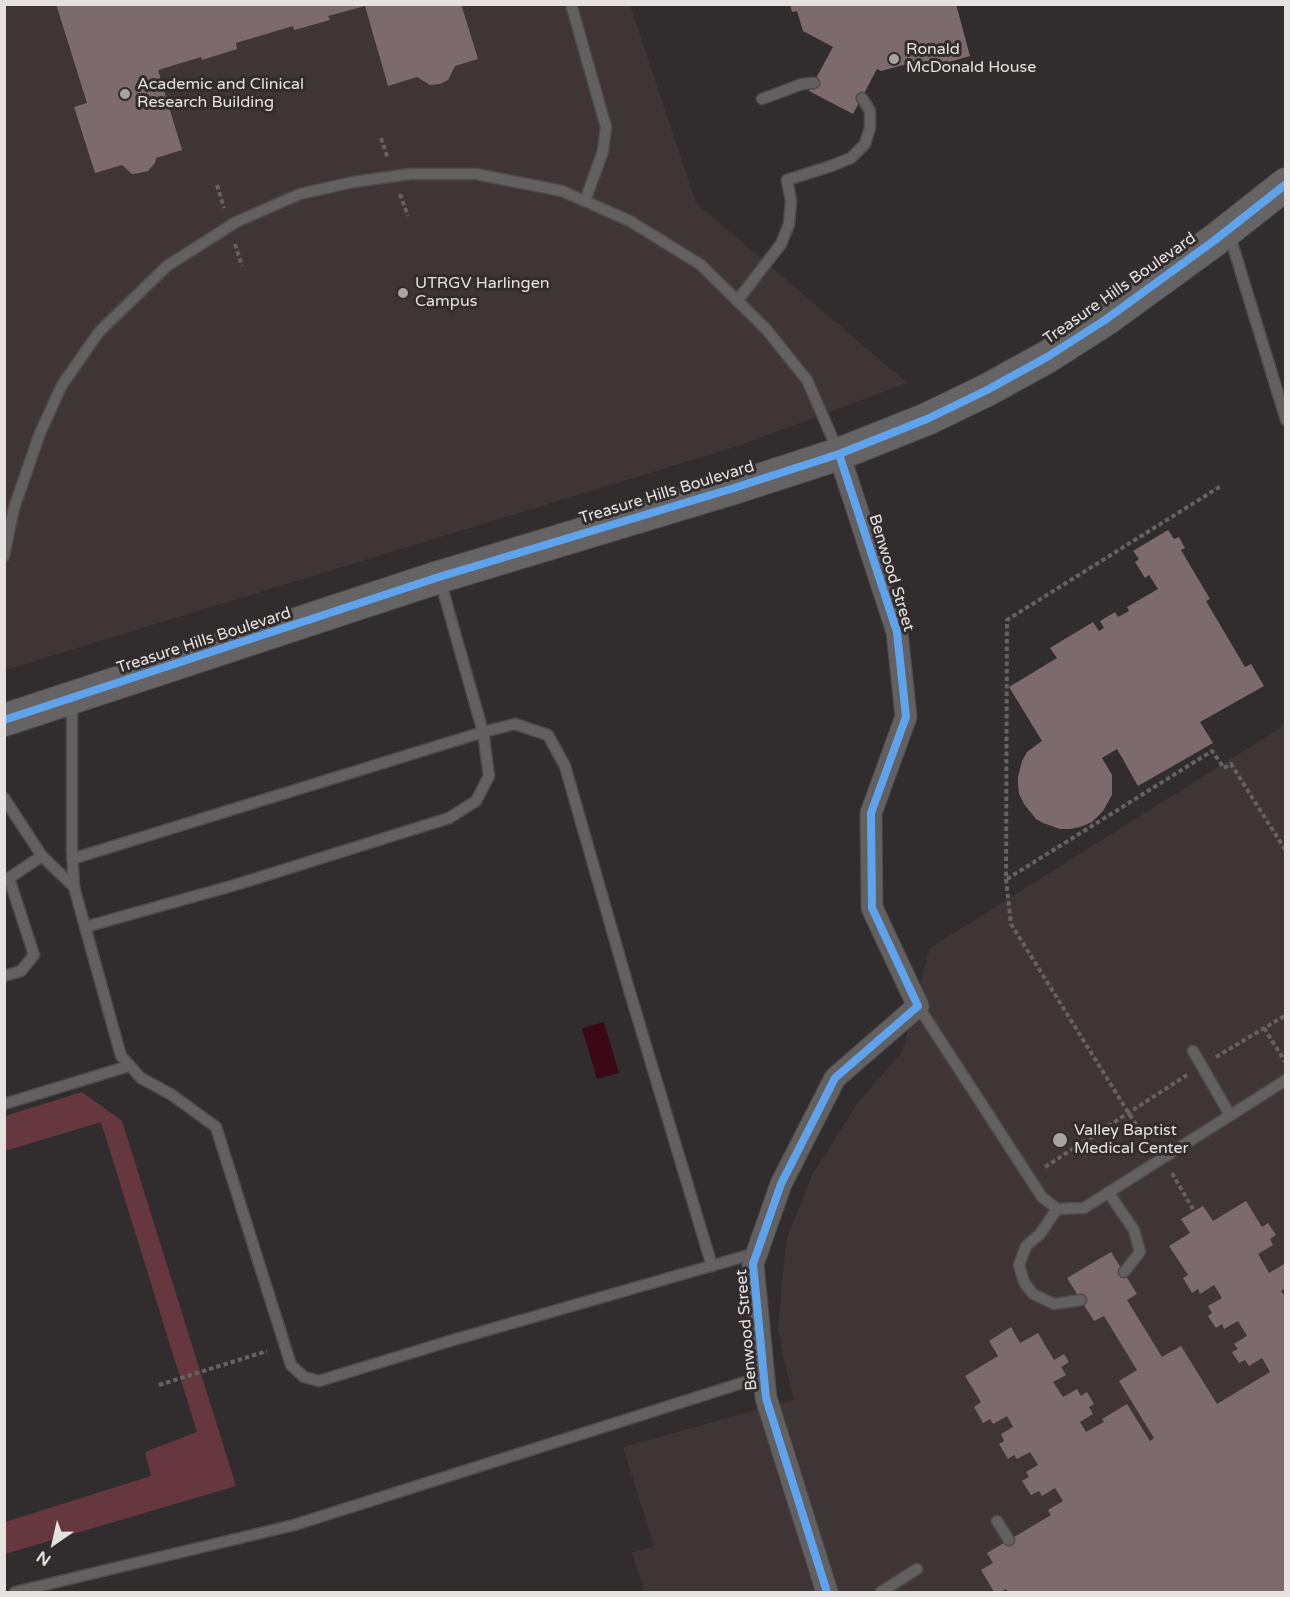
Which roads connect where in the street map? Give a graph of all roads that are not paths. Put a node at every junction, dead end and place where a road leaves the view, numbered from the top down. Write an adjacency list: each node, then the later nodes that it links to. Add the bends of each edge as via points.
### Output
1 (571, 4): 6 (lane, via 606,127 603,151)
2 (814, 83): 4 (lane)
3 (862, 98): 8 (lane, via 870,111 870,128 864,144 851,158 787,180 792,201 781,244)
4 (762, 99)
5 (1286, 184): 7 (street, Treasure Hills Boulevard)
6 (585, 201): 8 (lane, via 630,221 701,265); 11 (lane, via 562,191 476,174 410,174 300,194 229,226 167,266 99,332 62,385 40,433 14,508)
7 (1228, 230): 9 (lane); 10 (street, Treasure Hills Boulevard, via 1105,320 1047,357 927,419)
8 (737, 301): 10 (lane, via 766,329 807,380)
9 (1286, 420)
10 (839, 454): 12 (street, Treasure Hills Boulevard); 23 (street, Benwood Street, via 897,632 906,717 871,813 872,908)
11 (4, 556)
12 (439, 577): 13 (street, Treasure Hills Boulevard); 15 (lane)
13 (72, 699): 14 (street, Treasure Hills Boulevard); 18 (lane)
14 (4, 720)
15 (483, 732): 18 (lane); 21 (lane, via 489,776 476,801 449,818); 32 (lane, via 515,724 548,735 565,766)
16 (4, 798): 17 (lane)
17 (42, 856): 19 (lane); 20 (lane)
18 (72, 859): 20 (lane)
19 (7, 878): 22 (lane, via 34,955 21,971)
20 (74, 888): 21 (lane)
21 (85, 927): 25 (lane, via 121,1056)
22 (4, 976)
23 (918, 1006): 30 (lane, via 1042,1197); 31 (street, Benwood Street, via 835,1078 781,1184)
24 (1193, 1051): 28 (lane)
25 (129, 1066): 27 (lane); 32 (lane, via 216,1127 291,1365 304,1377 320,1381)
26 (1286, 1080): 28 (lane)
27 (4, 1104)
28 (1230, 1115): 29 (lane)
29 (1108, 1192): 30 (lane, via 1084,1208); 33 (lane, via 1134,1230 1140,1252)
30 (1057, 1209): 34 (lane, via 1040,1234 1026,1246 1019,1265 1033,1294 1054,1304)
31 (757, 1253): 32 (lane); 35 (street, Benwood Street, via 753,1264)
32 (712, 1266)
33 (1124, 1272)
34 (1081, 1300)
35 (764, 1376): 39 (lane, via 294,1525); 40 (street, Benwood Street, via 766,1398)
36 (997, 1521): 37 (lane)
37 (1009, 1540)
38 (917, 1569): 41 (lane)
39 (15, 1593)
40 (827, 1593)
41 (881, 1593)

